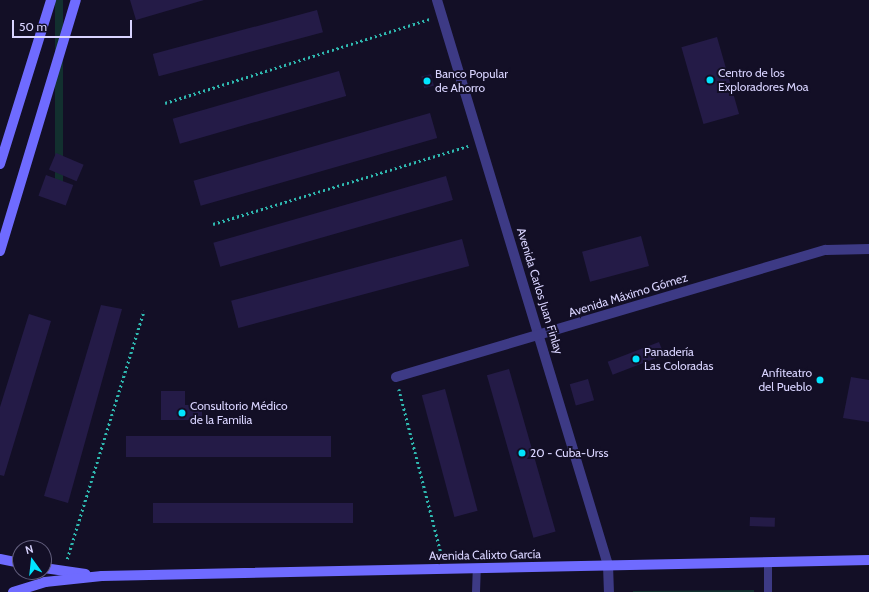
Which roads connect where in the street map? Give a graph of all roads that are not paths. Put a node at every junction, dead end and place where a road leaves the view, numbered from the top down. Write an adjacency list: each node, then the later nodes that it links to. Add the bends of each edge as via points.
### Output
1 (51, 0): 4 (main road)
2 (76, 0): 6 (main road)
3 (437, 0): 7 (street, Avenida Carlos Juan Finlay)
4 (0, 164)
5 (869, 249): 7 (street, Avenida Máximo Gómez, via 826,250)
6 (0, 251)
7 (539, 335): 8 (street, Avenida Máximo Gómez); 13 (street, Avenida Carlos Juan Finlay)
8 (396, 377)
9 (0, 559): 11 (main road)
10 (869, 560): 12 (main road, Avenida Calixto García)
11 (12, 561)
12 (768, 562): 13 (main road, Avenida Calixto García); 20 (lane)
13 (608, 565): 14 (main road, Avenida Calixto García); 19 (street, Avenida Carlos Juan Finlay)
14 (476, 568): 16 (main road, Avenida Calixto García); 18 (lane)
15 (52, 569): 16 (main road, Avenida Calixto García)
16 (102, 576): 17 (main road, Avenida Calixto García, via 46,582)
17 (13, 592)
18 (476, 592)
19 (609, 592)
20 (768, 592)

